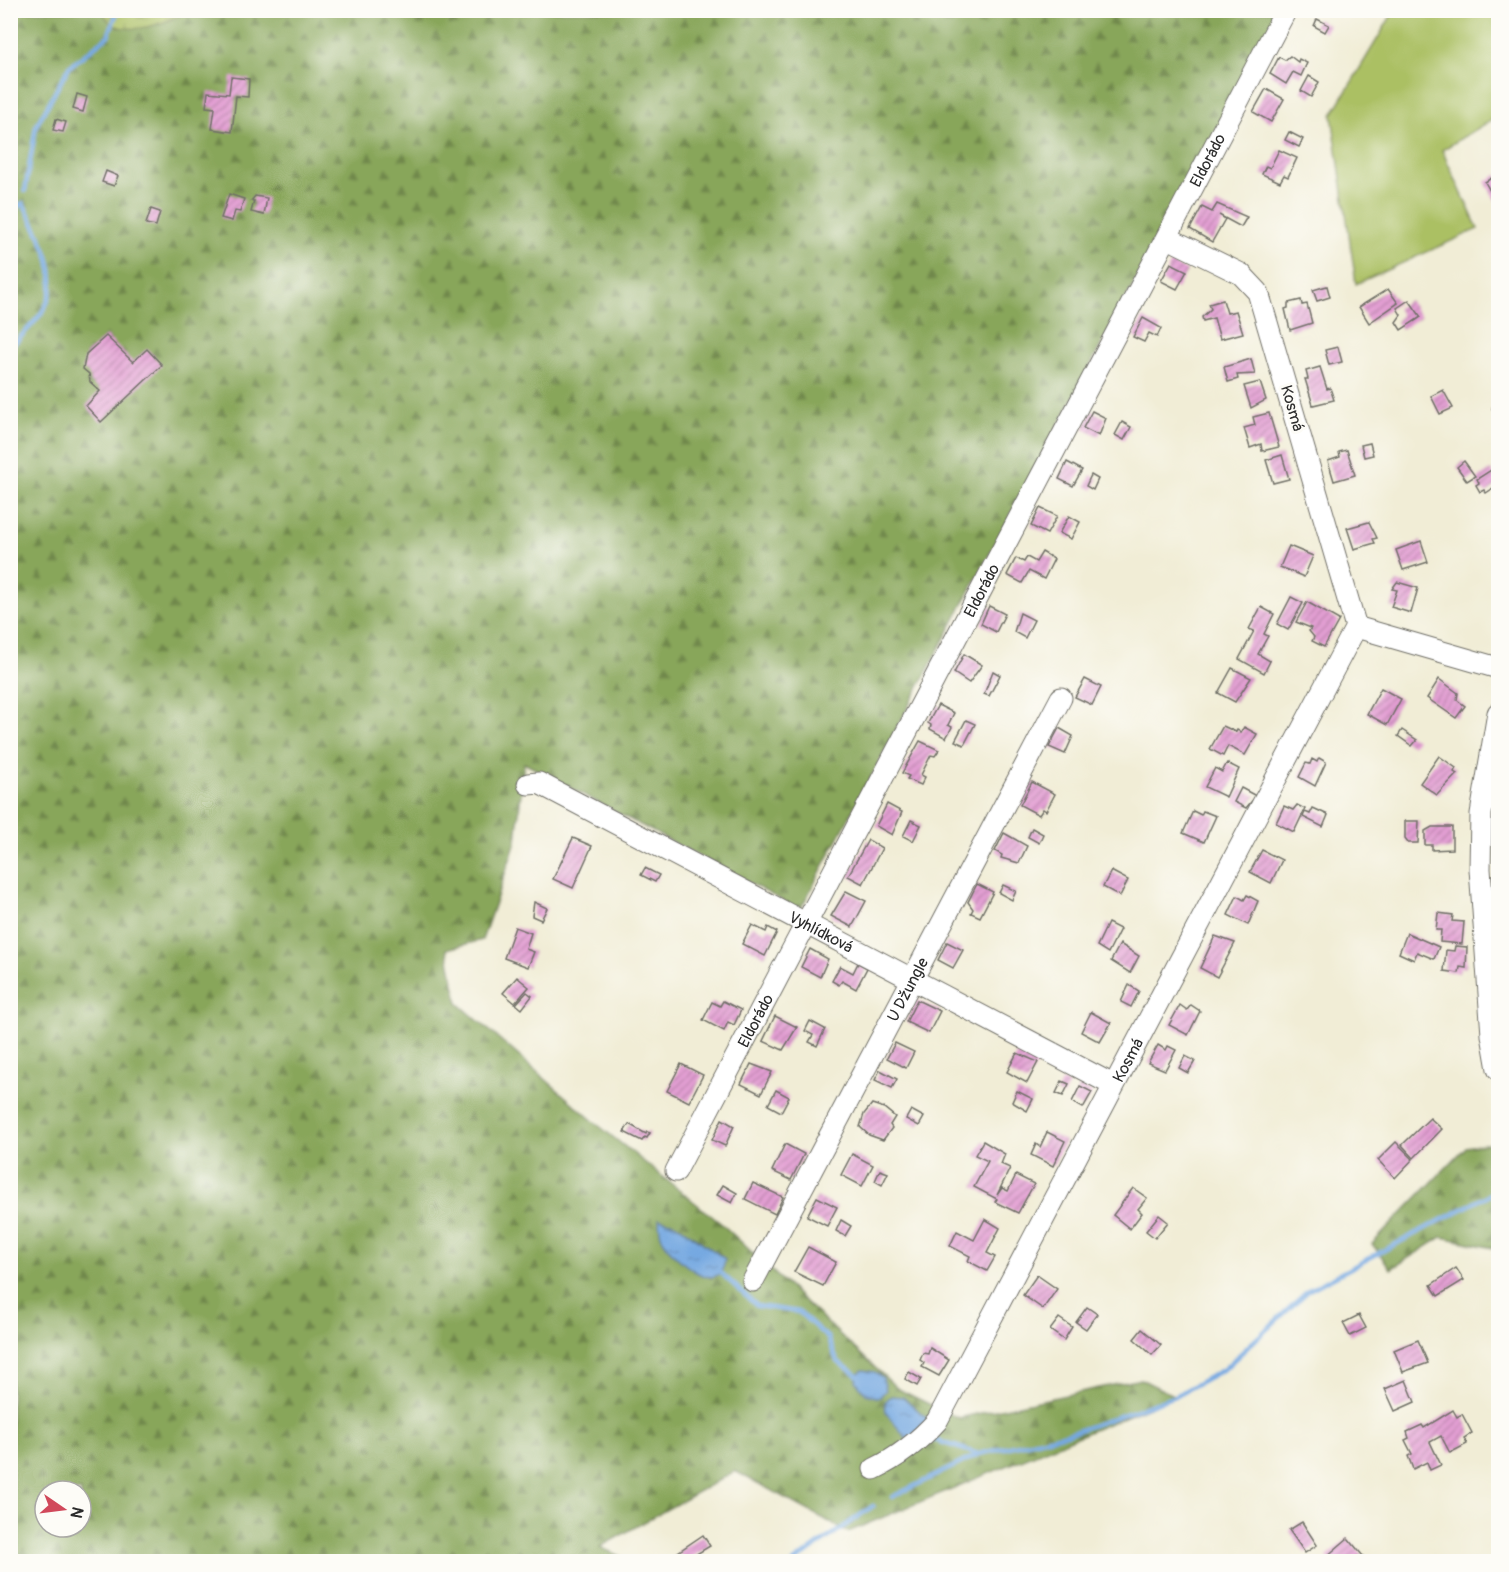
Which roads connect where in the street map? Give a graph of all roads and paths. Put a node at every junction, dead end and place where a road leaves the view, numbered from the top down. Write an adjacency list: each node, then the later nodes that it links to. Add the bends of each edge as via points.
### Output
1 (1286, 10): 2 (street, Eldorádo)
2 (1168, 238): 3 (street, Kosmá, via 1241,274 1258,292); 8 (street, Eldorádo)
3 (1356, 627): 4 (street); 11 (street, Kosmá)
4 (1498, 668)
5 (1061, 698): 9 (street, U Džungle)
6 (1498, 713): 10 (street, via 1481,814 1480,869)
7 (528, 784): 8 (street, Vyhlídková, via 539,783)
8 (806, 922): 9 (street, Vyhlídková); 12 (street, Eldorádo)
9 (912, 978): 11 (street, Vyhlídková); 13 (street, U Džungle)
10 (1498, 1069)
11 (1113, 1085): 14 (street, Kosmá, via 937,1421 919,1441)
12 (676, 1171)
13 (753, 1281)
14 (874, 1469)

